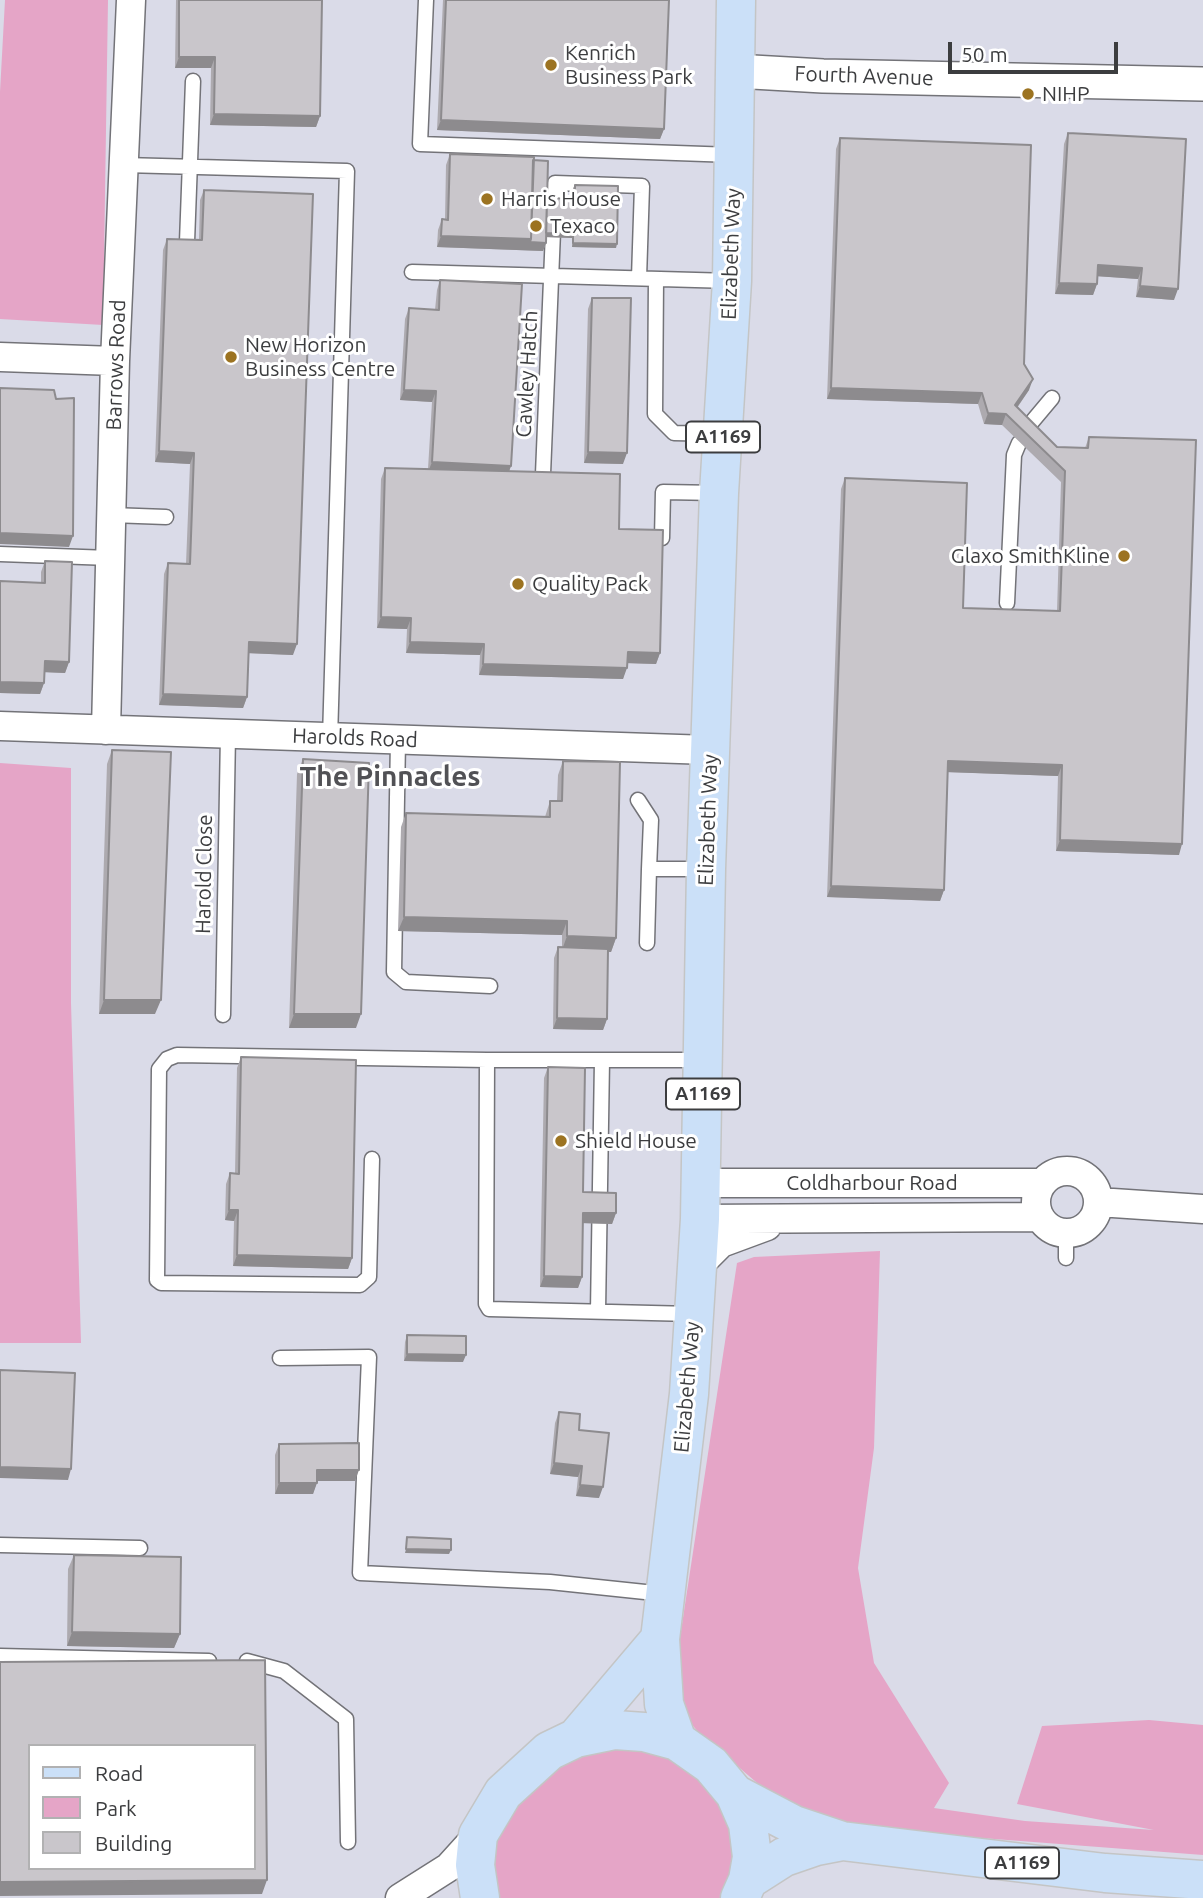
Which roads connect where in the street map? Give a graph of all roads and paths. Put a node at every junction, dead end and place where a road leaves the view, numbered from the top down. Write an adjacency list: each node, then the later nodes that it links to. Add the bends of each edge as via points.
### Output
1 (131, 0): 8 (street, Barrows Road)
2 (426, 0): 7 (lane, via 420,144)
3 (736, 0): 4 (main road, Elizabeth Way / A1169)
4 (735, 71): 6 (street, Fourth Avenue); 7 (main road, Elizabeth Way / A1169)
5 (193, 81): 9 (lane)
6 (1203, 84)
7 (734, 155): 15 (main road, Elizabeth Way / A1169)
8 (124, 165): 9 (lane); 17 (street, Barrows Road)
9 (190, 167): 10 (lane); 31 (lane, via 347,172)
10 (187, 242)
11 (412, 272): 12 (lane)
12 (552, 276): 13 (lane); 13 (lane, Cawley Hatch, via 555,183 642,186); 20 (lane, Cawley Hatch)
13 (639, 278): 14 (lane)
14 (656, 279): 15 (lane); 19 (lane, via 655,414 674,433)
15 (732, 281): 19 (main road, Elizabeth Way / A1169)
16 (0, 358): 17 (street)
17 (115, 361): 22 (street, Barrows Road)
18 (1052, 398): 27 (lane, via 1014,455)
19 (723, 434): 21 (main road, Elizabeth Way / A1169)
20 (543, 474)
21 (719, 493): 24 (lane, via 663,492); 33 (main road, Elizabeth Way / A1169)
22 (111, 515): 23 (lane); 26 (street, Barrows Road)
23 (166, 517)
24 (662, 538)
25 (0, 554): 26 (lane)
26 (110, 558): 29 (street, Barrows Road)
27 (1007, 603)
28 (0, 726): 29 (street, Harolds Road)
29 (106, 730): 30 (street, Harolds Road)
30 (228, 734): 31 (street, Harolds Road); 39 (lane, Harold Close)
31 (330, 738): 32 (street, Harolds Road)
32 (398, 740): 33 (street, Harolds Road); 38 (lane, via 394,972 406,982)
33 (709, 750): 36 (main road, Elizabeth Way / A1169)
34 (638, 800): 35 (lane, via 651,820)
35 (649, 869): 36 (lane); 37 (lane)
36 (705, 869): 42 (main road, Elizabeth Way / A1169)
37 (647, 943)
38 (490, 986)
39 (223, 1015)
40 (487, 1060): 41 (lane); 43 (lane, via 191,1055 167,1059 159,1069 157,1280 360,1285 369,1277); 51 (lane, via 486,1304 489,1309)
41 (601, 1060): 42 (lane); 51 (lane)
42 (704, 1060): 45 (main road, Elizabeth Way / A1169)
43 (372, 1159)
44 (1042, 1184): 45 (street, Coldharbour Road); 46 (street, Coldharbour Road, via 1056,1173 1075,1172 1092,1183); 48 (street, via 1036,1200)
45 (701, 1201): 49 (street, Coldharbour Road); 50 (main road, Elizabeth Way / A1169)
46 (1098, 1202): 47 (street); 48 (street, via 1092,1221 1066,1246)
47 (1203, 1209)
48 (1040, 1217): 49 (street, Coldharbour Road)
49 (801, 1218): 50 (street, Coldharbour Road, via 747,1231 721,1243)
50 (697, 1267): 52 (main road, Elizabeth Way / A1169)
51 (598, 1311): 52 (lane)
52 (694, 1314): 56 (main road, Elizabeth Way / A1169)
53 (280, 1358): 56 (lane, via 369,1357 360,1573 550,1582)
54 (0, 1545): 55 (lane)
55 (140, 1548)
56 (666, 1594): 57 (main road, Elizabeth Way / A1169)
57 (660, 1639): 59 (main road); 60 (main road, Elizabeth Way / A1169, via 664,1704)
58 (0, 1656): 63 (lane, via 229,1661 284,1671 346,1719)
59 (576, 1738): 60 (main road, via 615,1730); 62 (main road, via 549,1751 522,1773 503,1793)
60 (677, 1741): 61 (main road, via 711,1765)
61 (735, 1794): 64 (main road, A1169, via 794,1825); 66 (main road, via 748,1824 752,1857)
62 (478, 1835): 67 (street, via 449,1867); 68 (main road, via 475,1865)
63 (348, 1842)
64 (842, 1842): 65 (main road, A1169); 66 (main road, A1169, via 785,1857)
65 (1203, 1880)
66 (744, 1889)
67 (400, 1898)
68 (480, 1898)

